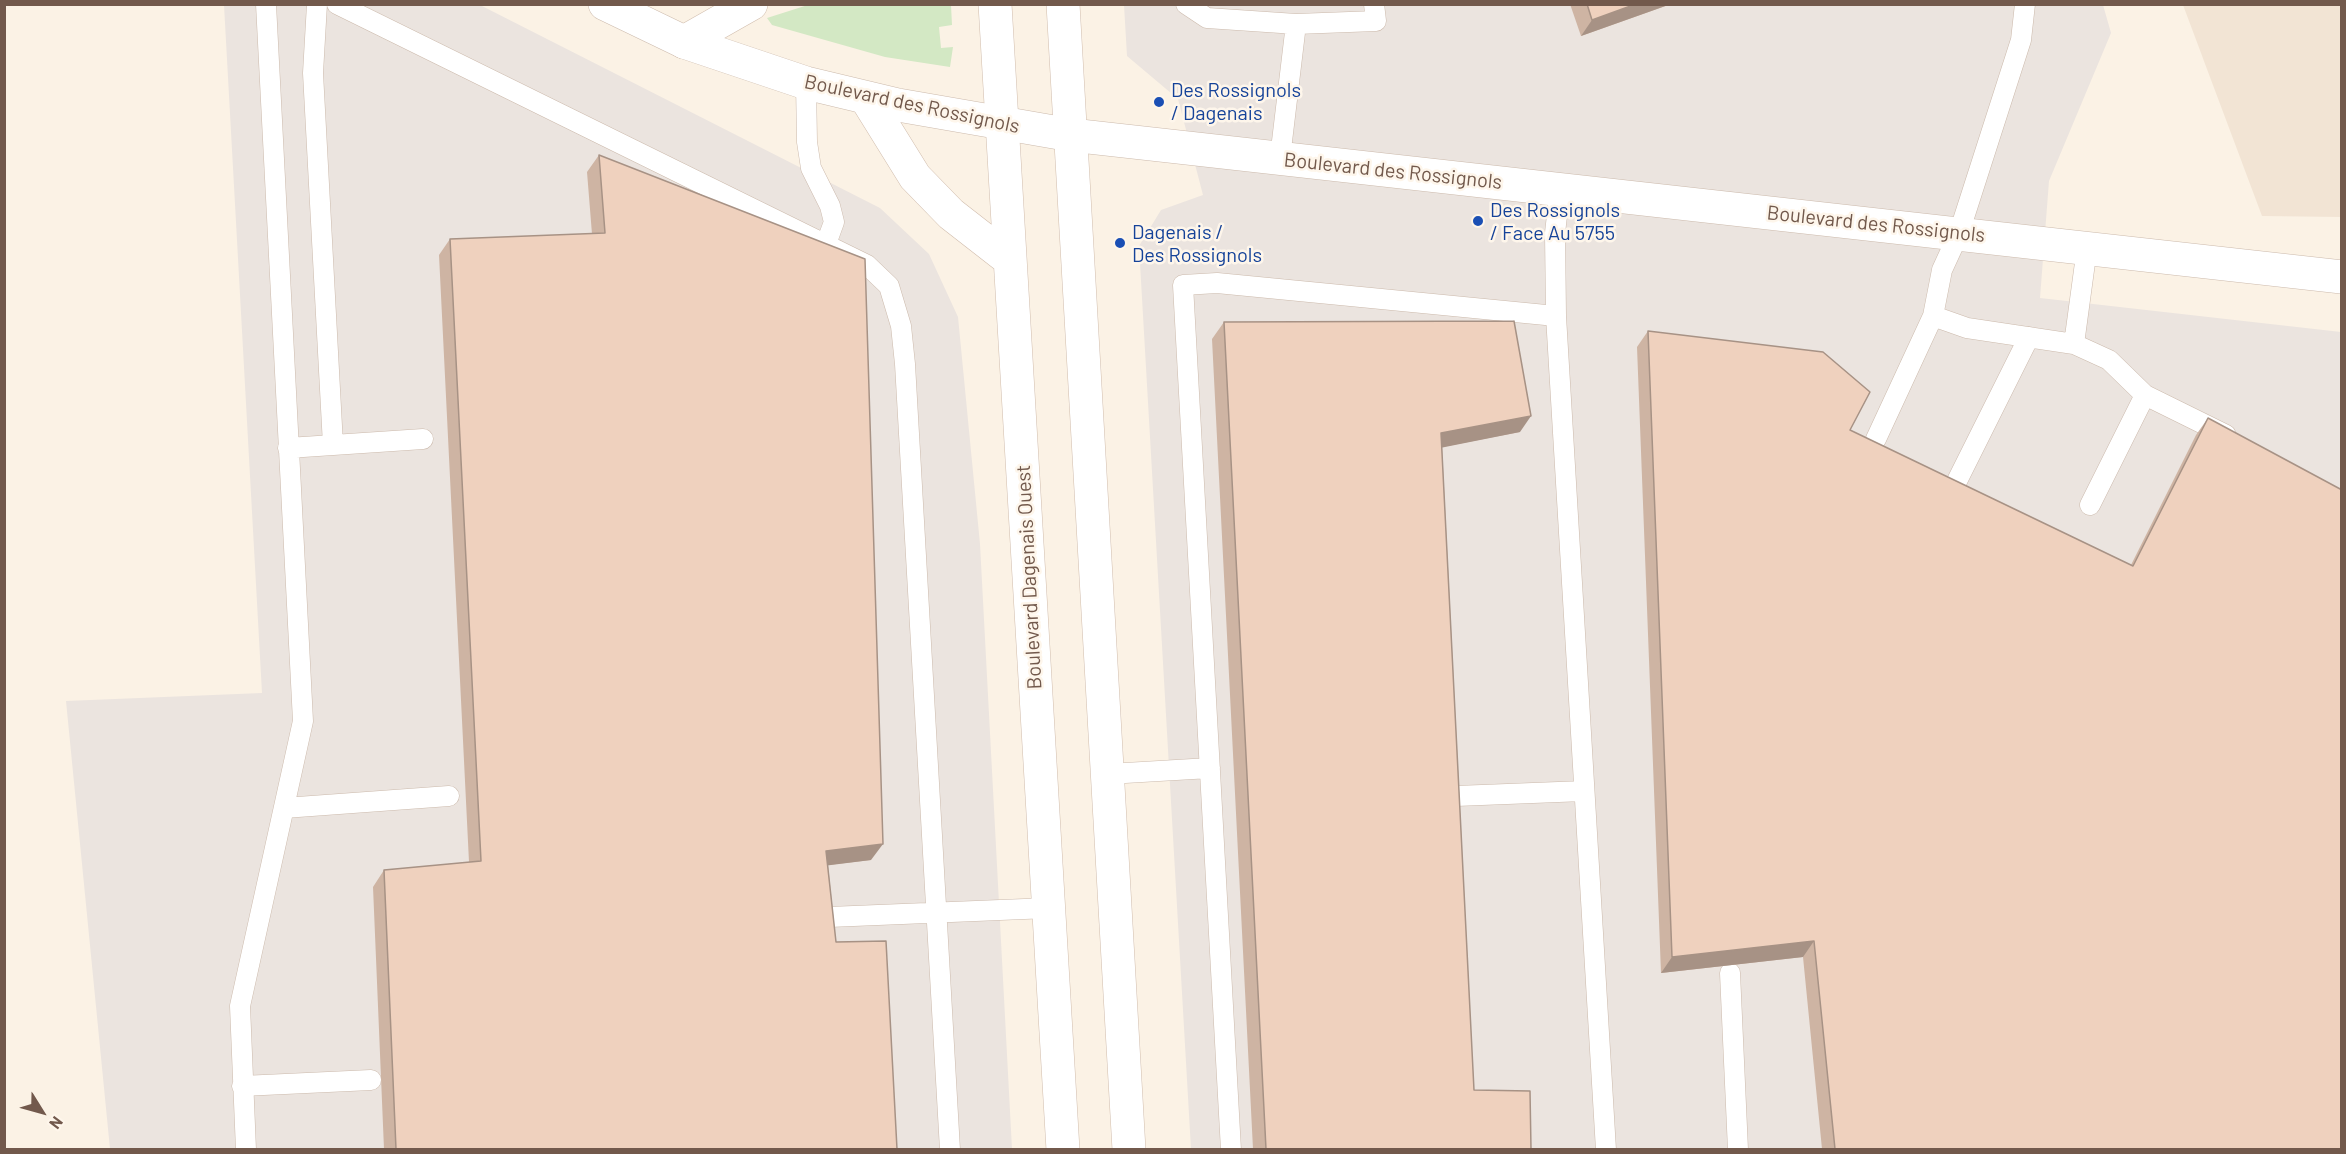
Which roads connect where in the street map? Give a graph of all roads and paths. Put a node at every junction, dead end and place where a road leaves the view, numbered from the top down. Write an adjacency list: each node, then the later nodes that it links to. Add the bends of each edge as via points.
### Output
1 (266, 4): 33 (lane)
2 (316, 4): 32 (lane, via 313,73)
3 (337, 4): 20 (lane)
4 (604, 4): 12 (main road, Boulevard des Rossignols)
5 (751, 4): 12 (main road)
6 (995, 4): 15 (main road, Boulevard Dagenais Ouest)
7 (1063, 4): 16 (main road)
8 (1186, 4): 11 (lane, via 1207,18)
9 (1374, 4): 11 (lane, via 1376,21)
10 (2025, 4): 19 (lane, via 2021,40)
11 (1296, 24): 17 (lane)
12 (684, 42): 13 (main road, Boulevard des Rossignols)
13 (806, 83): 14 (main road, Boulevard des Rossignols); 20 (lane, via 811,168 834,222)
14 (866, 98): 15 (main road, Boulevard des Rossignols); 22 (main road, via 915,177 951,214)
15 (1003, 123): 16 (main road, Boulevard des Rossignols); 22 (main road, Boulevard Dagenais Ouest)
16 (1071, 135): 17 (main road, Boulevard des Rossignols); 37 (main road)
17 (1280, 158): 18 (main road, Boulevard des Rossignols)
18 (1560, 189): 19 (main road, Boulevard des Rossignols); 24 (lane, via 1555,233)
19 (1959, 233): 21 (main road, Boulevard des Rossignols); 25 (lane, via 1942,270)
20 (826, 244): 43 (lane, via 878,273 889,286 901,326)
21 (2087, 248): 23 (main road, Boulevard des Rossignols); 27 (lane)
22 (1010, 260): 42 (main road, Boulevard Dagenais Ouest)
23 (2342, 277)
24 (1556, 316): 36 (lane, via 1217,283 1183,285); 38 (lane)
25 (1933, 316): 26 (lane, via 1967,328); 30 (lane)
26 (2029, 337): 27 (lane); 34 (lane)
27 (2074, 344): 28 (lane, via 2109,360)
28 (2145, 395): 31 (lane); 35 (lane)
29 (423, 439): 32 (lane)
30 (1876, 439)
31 (2238, 441)
32 (333, 445): 33 (lane)
33 (288, 448): 41 (lane, via 303,720)
34 (1955, 485)
35 (2090, 505)
36 (1210, 768): 37 (lane); 52 (lane)
37 (1108, 774): 51 (main road)
38 (1584, 791): 40 (lane); 53 (lane)
39 (449, 796): 41 (lane)
40 (1456, 796)
41 (284, 808): 47 (lane, via 240,1006)
42 (1048, 908): 43 (lane); 50 (main road, Boulevard Dagenais Ouest)
43 (937, 913): 44 (lane); 49 (lane)
44 (829, 917)
45 (1730, 973): 54 (lane)
46 (371, 1080): 47 (lane)
47 (242, 1086): 48 (lane)
48 (246, 1149)
49 (950, 1149)
50 (1063, 1149)
51 (1129, 1149)
52 (1231, 1149)
53 (1606, 1149)
54 (1738, 1149)

